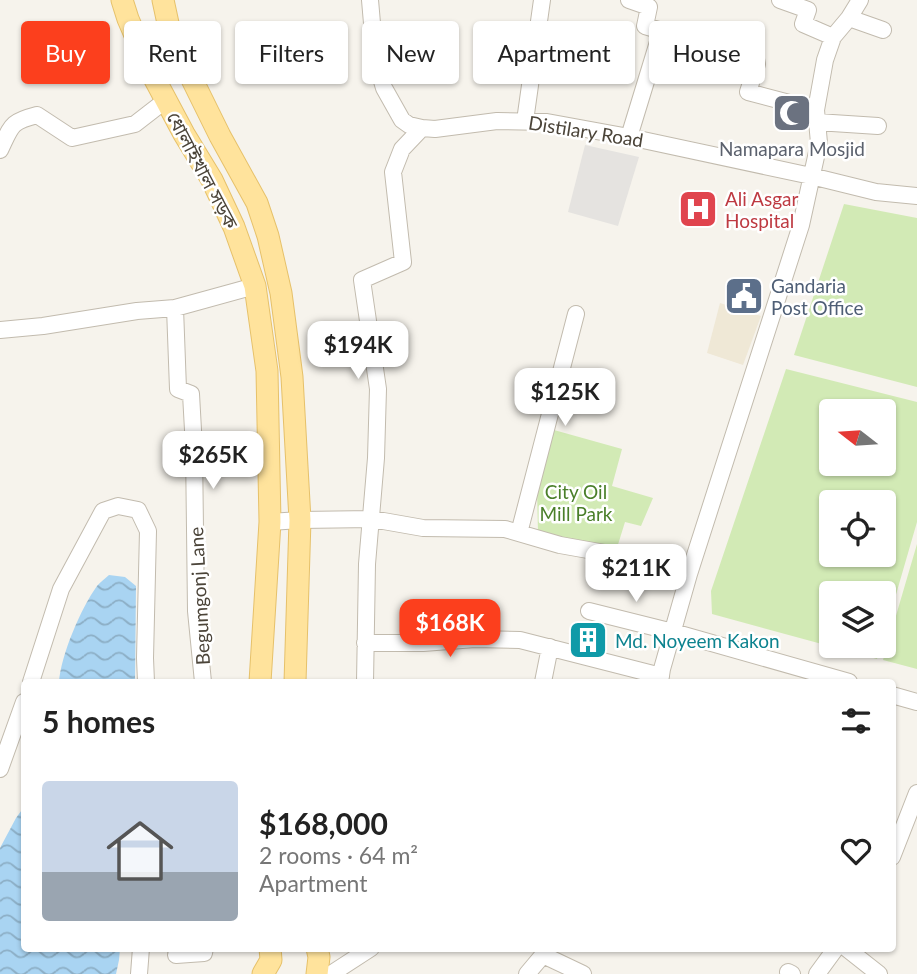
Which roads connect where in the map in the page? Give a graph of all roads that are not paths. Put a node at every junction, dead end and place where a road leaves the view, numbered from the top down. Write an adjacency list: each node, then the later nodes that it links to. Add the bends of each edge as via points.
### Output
1 (122, 0): 12 (main road, ধোলাইখাল সড়ক)
2 (163, 0): 26 (main road, ধোলাইখাল সড়ক, via 182,60 257,203 268,236 292,377)
3 (370, 0): 16 (street, via 375,58 384,88 402,120)
4 (542, 0): 14 (street)
5 (629, 0): 13 (street, via 649,8 645,26 756,59 748,92)
6 (780, 0): 10 (street, via 808,10 803,24)
7 (860, 0): 8 (street)
8 (849, 18): 9 (street); 10 (street)
9 (883, 30)
10 (833, 37): 13 (street)
11 (649, 71): 17 (street)
12 (166, 100): 18 (street, via 135,124 72,138 37,115 21,119); 21 (main road, ধোলাইখাল সড়ক, via 212,180)
13 (817, 116): 15 (street); 19 (street, via 819,144)
14 (525, 121): 16 (street, Distilary Road); 17 (street, Distilary Road)
15 (877, 126)
16 (422, 128): 25 (street, via 402,149 393,172 403,262 362,280 378,389)
17 (629, 137): 19 (street, Distilary Road)
18 (0, 150)
19 (811, 176): 20 (street, Distilary Road, via 876,192); 29 (street, via 801,225)
20 (917, 196)
21 (255, 286): 22 (street); 27 (main road, ধোলাইখাল সড়ক, via 267,371)
22 (175, 309): 24 (street, via 136,310); 37 (street, Begumgonj Lane, via 178,389 191,394 196,611)
23 (576, 314): 28 (street)
24 (0, 330)
25 (372, 519): 26 (street); 28 (street, via 424,528); 32 (street)
26 (300, 520): 27 (street); 39 (main road, ধোলাইখাল সড়ক)
27 (270, 522): 38 (main road, ধোলাইখাল সড়ক)
28 (519, 533): 29 (street)
29 (689, 574): 31 (street)
30 (589, 611): 31 (street)
31 (673, 632): 34 (street); 42 (street)
32 (365, 643): 33 (street, via 484,639 520,640); 40 (street)
33 (550, 648): 41 (street); 42 (street)
34 (816, 678)
35 (32, 679): 36 (street, via 61,589 103,510 118,506 138,510 148,531)
36 (146, 679)
37 (203, 679)
38 (260, 679)
39 (295, 679)
40 (365, 679)
41 (543, 679)
42 (660, 679)
43 (896, 696): 44 (street)
44 (917, 702)
45 (21, 710): 46 (street)
46 (0, 769)
47 (917, 793): 48 (street)
48 (896, 847)
49 (141, 952): 58 (street)
50 (204, 952): 56 (street)
51 (270, 952): 59 (main road)
52 (318, 952): 60 (main road)
53 (365, 952): 61 (street)
54 (844, 952): 64 (street)
55 (849, 952): 57 (street)
56 (176, 955)
57 (869, 971)
58 (139, 974)
59 (263, 974)
60 (317, 974)
61 (331, 974)
62 (527, 974): 63 (street, via 543,955)
63 (583, 974)
64 (817, 974)

